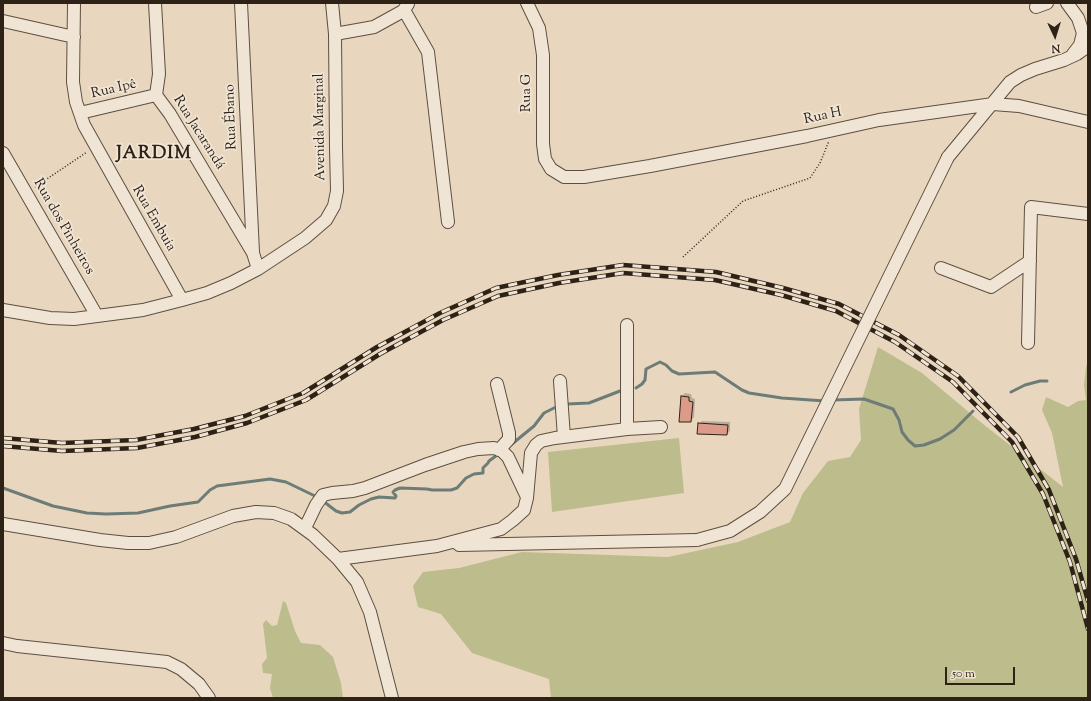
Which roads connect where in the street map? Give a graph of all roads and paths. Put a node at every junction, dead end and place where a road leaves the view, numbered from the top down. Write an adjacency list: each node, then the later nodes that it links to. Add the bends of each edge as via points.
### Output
1 (74, 3): 10 (street, Rua Embuia)
2 (155, 3): 13 (street, Rua Jacarandá, via 159,74)
3 (241, 3): 24 (street, Rua Ébano)
4 (332, 3): 9 (street, Avenida Marginal)
5 (527, 3): 20 (street, Rua G, via 539,28 543,55 545,159 551,169)
6 (1067, 3): 12 (street, via 1078,18 1083,33)
7 (406, 6): 9 (street, via 374,27); 23 (street, via 428,52)
8 (3, 21): 10 (street)
9 (335, 34): 28 (street, Avenida Marginal, via 338,191 334,206 326,220 305,238)
10 (74, 37): 15 (street, Rua Embuia, via 74,82)
11 (1088, 46): 12 (street)
12 (1072, 57): 14 (street, via 1021,75 1010,82)
13 (156, 95): 15 (street, Rua Ipê); 24 (street, Rua Jacarandá)
14 (993, 104): 16 (street, Rua H, via 1019,106); 17 (street, Rua H, via 879,120); 43 (street, bridge, via 948,157 785,489 760,512 730,531 697,540)
15 (80, 113): 18 (street, Rua Embuia)
16 (1088, 122)
17 (834, 130): 20 (street, Rua H, via 650,166 584,177); 25 (path, via 820,163 810,178 743,201)
18 (95, 146): 21 (path); 29 (street, Rua Embuia)
19 (3, 153): 21 (street, Rua dos Pinheiros)
20 (564, 177)
21 (26, 193): 31 (street, Rua dos Pinheiros)
22 (1088, 214): 26 (street, via 1031,207)
23 (448, 222)
24 (253, 253): 28 (street, Rua Jacarandá)
25 (683, 257)
26 (1030, 260): 27 (street, via 992,287); 33 (street)
27 (941, 268)
28 (258, 269): 29 (street, Avenida Marginal, via 231,283)
29 (182, 300): 31 (street, Avenida Marginal, via 143,310)
30 (3, 310): 31 (street, Avenida Marginal, via 50,318 74,319)
31 (97, 316)
32 (627, 325): 37 (street)
33 (1028, 343)
34 (560, 381): 38 (street)
35 (497, 384): 39 (street, via 509,433 509,439)
36 (661, 427): 37 (street)
37 (627, 429): 38 (street)
38 (564, 437): 40 (street, via 541,441 531,453)
39 (499, 450): 40 (street, via 508,457); 42 (street, via 486,448 464,452 365,488 332,493 319,500)
40 (527, 498): 43 (street, via 524,510 501,529)
41 (3, 524): 42 (street, via 128,543 149,543 176,537 233,516 256,512 274,513 291,519)
42 (305, 528): 44 (street)
43 (438, 546): 44 (street)
44 (338, 559): 47 (street, via 357,582 370,612)
45 (3, 643): 46 (street, via 167,662 181,669 199,684)
46 (209, 698)
47 (392, 698)

